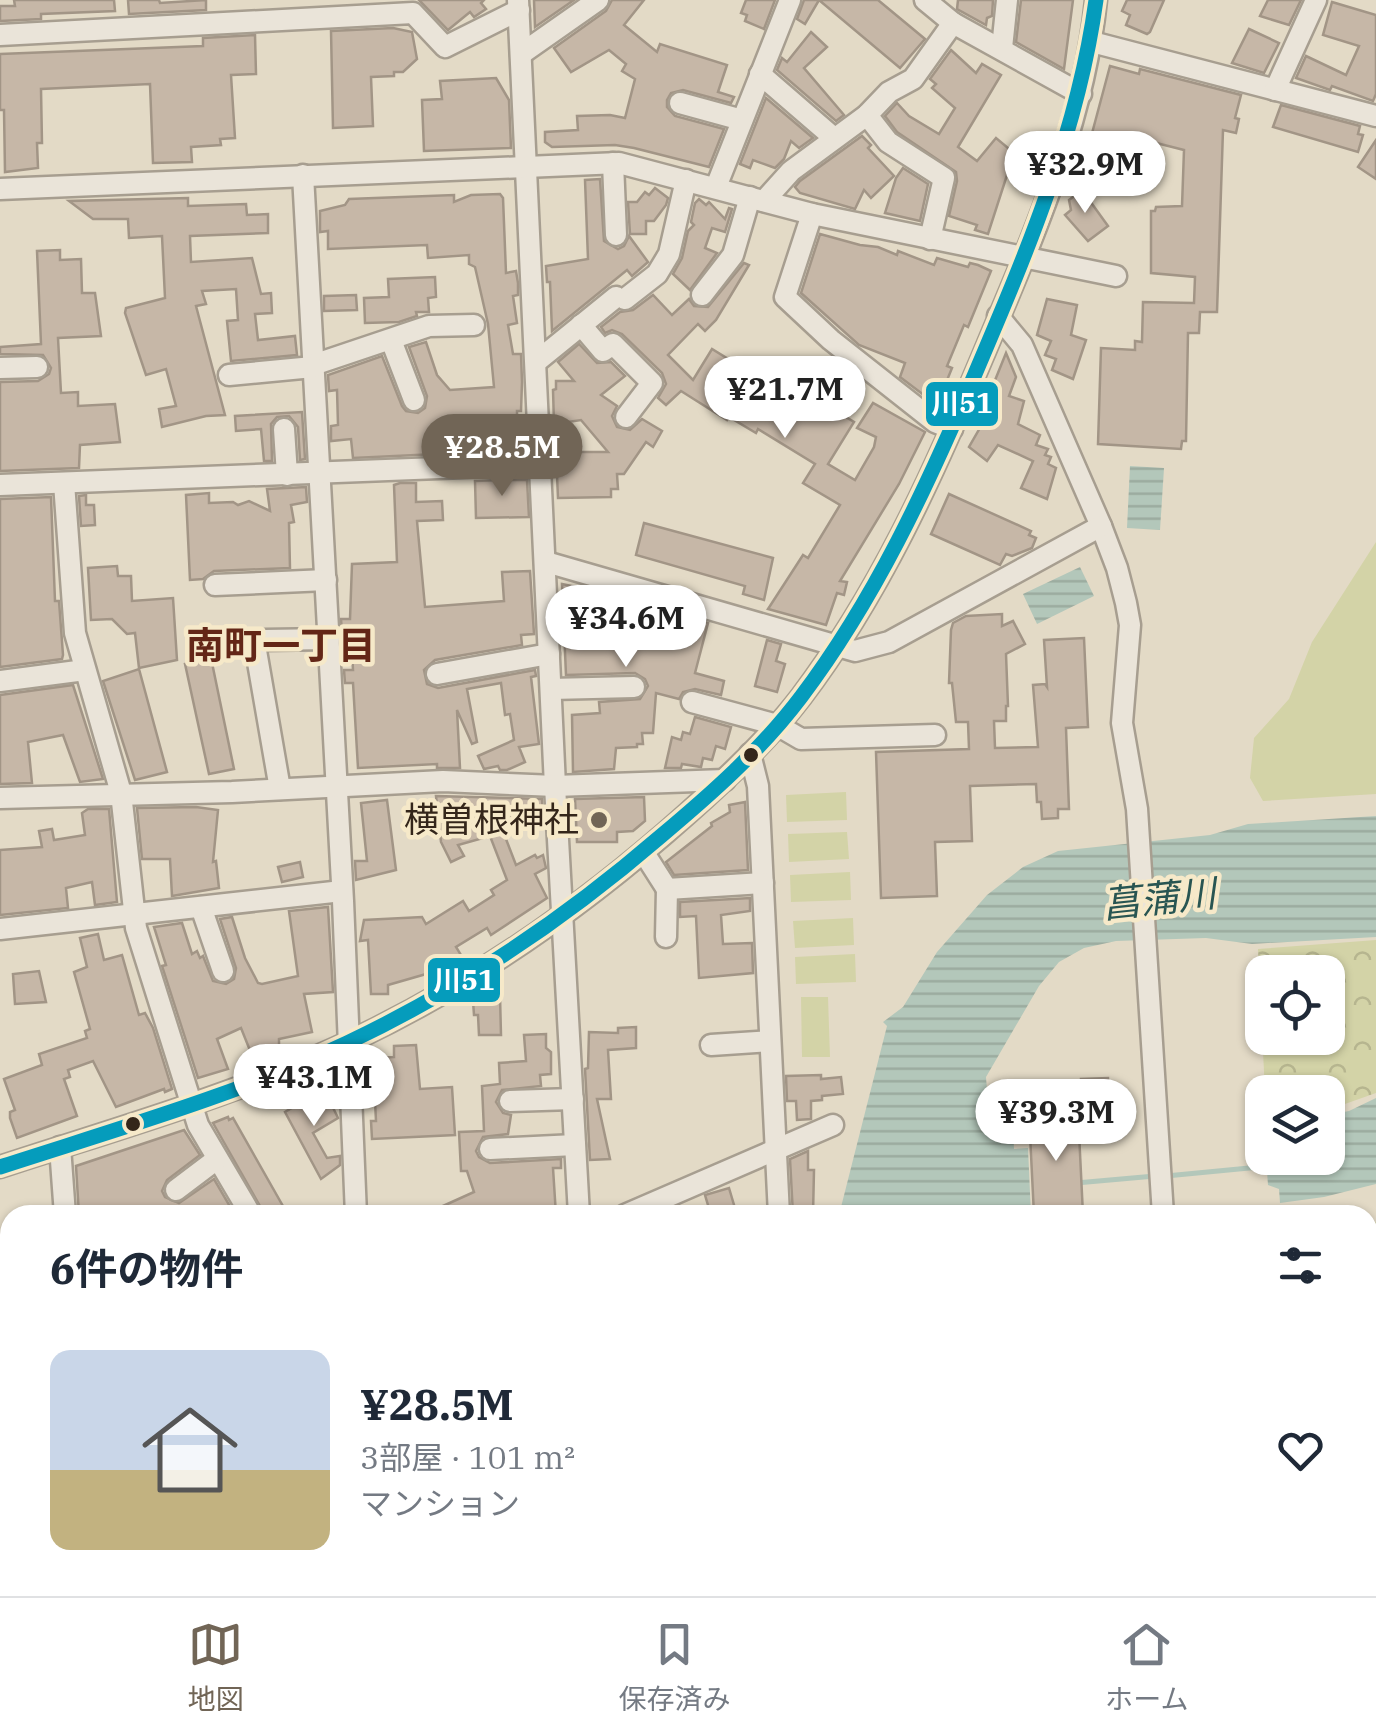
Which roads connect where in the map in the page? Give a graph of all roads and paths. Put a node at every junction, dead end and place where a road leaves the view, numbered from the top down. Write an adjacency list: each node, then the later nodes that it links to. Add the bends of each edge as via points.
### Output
1 (598, 0): 12 (street)
2 (790, 0): 13 (street)
3 (925, 0): 8 (street)
4 (1007, 0): 11 (street)
5 (1096, 0): 10 (street)
6 (1316, 0): 14 (street)
7 (519, 5): 9 (street, via 445,47 413,14); 12 (street)
8 (953, 23): 11 (street); 17 (street, via 913,79)
9 (0, 35)
10 (1092, 42): 14 (street); 15 (street)
11 (1002, 48): 15 (street)
12 (521, 54): 22 (street)
13 (760, 74): 19 (street); 20 (street)
14 (1275, 90): 18 (street)
15 (1081, 94): 31 (street)
16 (680, 104): 19 (street)
17 (868, 115): 20 (street); 30 (street, via 888,142 944,178)
18 (1376, 116)
19 (742, 120): 25 (street)
20 (834, 138): 27 (street)
21 (613, 163): 22 (street); 24 (street); 29 (street)
22 (527, 166): 23 (street); 38 (street)
23 (303, 175): 26 (street); 39 (street)
24 (686, 180): 25 (street); 36 (street, via 658,274)
25 (716, 187): 27 (street)
26 (0, 189)
27 (757, 199): 28 (street); 33 (street, via 733,255)
28 (812, 214): 30 (street); 46 (street, via 785,297 830,340)
29 (616, 235)
30 (930, 239): 31 (street)
31 (1021, 258): 32 (street); 34 (street)
32 (1116, 276)
33 (702, 295)
34 (998, 316): 46 (street); 52 (street, via 1022,345)
35 (474, 325): 37 (street, via 429,326)
36 (581, 325): 38 (street); 44 (street, via 603,351 613,344 652,383)
37 (391, 340): 39 (street); 43 (street)
38 (536, 362): 47 (street)
39 (313, 366): 42 (street); 48 (street)
40 (38, 367): 41 (street)
41 (0, 368)
42 (230, 375)
43 (414, 400)
44 (626, 417)
45 (284, 429): 49 (street)
46 (952, 429): 58 (street, via 891,557)
47 (540, 464): 48 (street); 53 (street)
48 (320, 474): 49 (street); 54 (street)
49 (287, 475): 50 (street)
50 (64, 483): 51 (street); 61 (street)
51 (0, 485)
52 (1100, 526): 58 (street, via 889,642 855,651); 106 (street, via 1118,568 1130,625 1122,723 1137,809)
53 (546, 562): 58 (street); 60 (street)
54 (326, 580): 55 (street); 56 (street)
55 (214, 585)
56 (329, 639): 59 (street); 71 (street)
57 (232, 644): 59 (street)
58 (838, 644): 67 (street)
59 (255, 645): 73 (street)
60 (549, 654): 62 (street); 64 (street)
61 (84, 670): 63 (street); 74 (street)
62 (437, 674)
63 (0, 681)
64 (551, 688): 65 (street); 72 (street)
65 (634, 688)
66 (692, 702): 67 (street)
67 (777, 725): 68 (street, via 802,740); 69 (street)
68 (935, 736)
69 (750, 754): 70 (street); 77 (street)
70 (725, 780): 72 (street); 76 (street)
71 (337, 785): 72 (street); 73 (street); 79 (street)
72 (555, 786): 82 (street)
73 (280, 789): 74 (street)
74 (121, 793): 75 (street); 81 (street)
75 (0, 798)
76 (644, 853): 78 (street); 82 (street)
77 (763, 884): 78 (street); 86 (street)
78 (667, 890): 84 (street)
79 (342, 891): 80 (street); 87 (street)
80 (201, 907): 81 (street); 85 (street)
81 (134, 914): 83 (street); 91 (street)
82 (564, 917): 87 (street); 89 (street)
83 (0, 929)
84 (666, 937)
85 (223, 971)
86 (770, 1041): 88 (street); 96 (street)
87 (350, 1042): 91 (street); 102 (street)
88 (711, 1045)
89 (572, 1098): 90 (street); 93 (street)
90 (510, 1100)
91 (191, 1104): 94 (street); 97 (street)
92 (833, 1125): 96 (street)
93 (575, 1145): 95 (street); 103 (street)
94 (60, 1147): 98 (street); 100 (street)
95 (490, 1149)
96 (776, 1149): 104 (street); 105 (street)
97 (218, 1158): 99 (street); 101 (street)
98 (0, 1167)
99 (176, 1190)
100 (64, 1205)
101 (245, 1205)
102 (356, 1205)
103 (578, 1205)
104 (648, 1205)
105 (779, 1205)
106 (1162, 1205)

